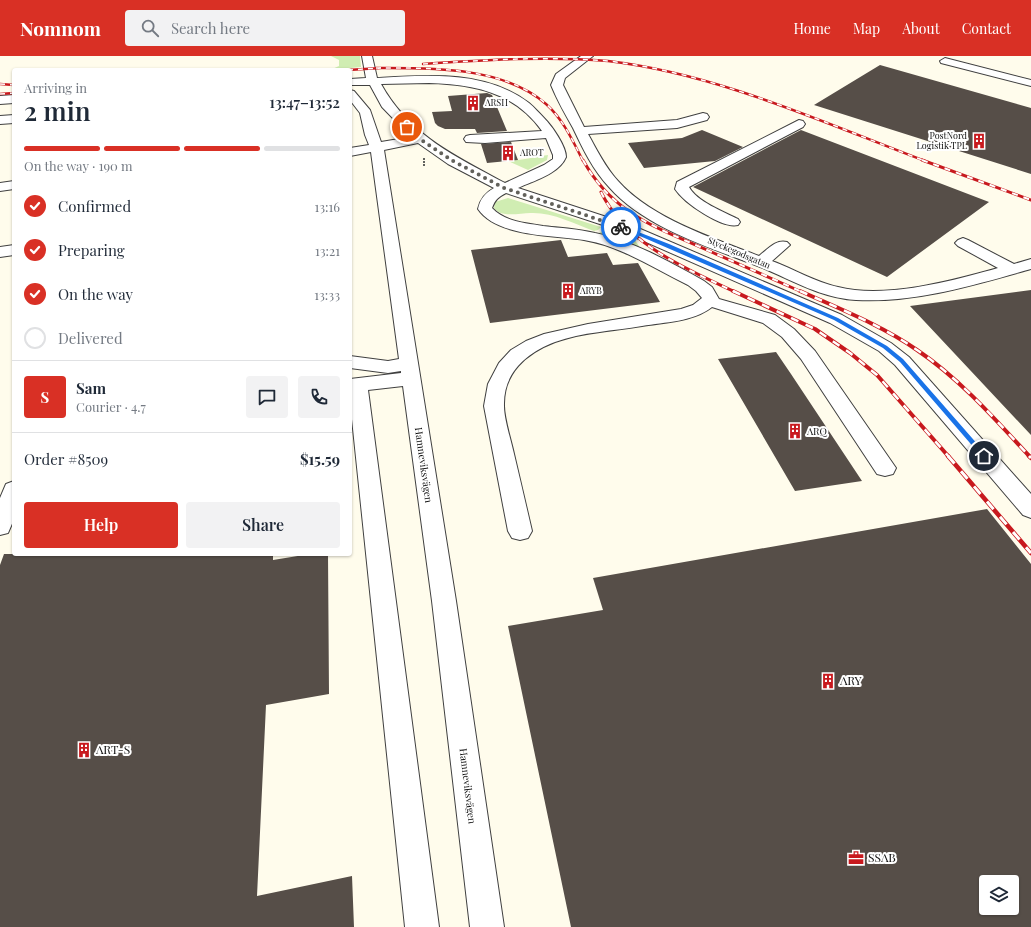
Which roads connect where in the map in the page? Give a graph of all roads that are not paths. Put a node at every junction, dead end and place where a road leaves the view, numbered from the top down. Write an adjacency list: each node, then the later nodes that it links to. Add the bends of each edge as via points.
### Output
1 (367, 56): 7 (street)
2 (588, 56): 16 (street, Styckegodsgatan, via 560,76 556,85)
3 (969, 56): 5 (street)
4 (945, 61): 8 (street)
5 (1031, 73)
6 (352, 82): 7 (street)
7 (373, 82): 17 (street, via 441,80 477,82 492,86 522,102 545,125); 18 (street, via 386,104)
8 (1031, 83)
9 (352, 94): 20 (street, Hamneviksvägen, via 365,114 370,136)
10 (12, 99): 11 (street)
11 (0, 100)
12 (703, 117): 16 (street, via 677,124)
13 (12, 119): 14 (street)
14 (0, 120)
15 (799, 124): 27 (street, via 682,185 688,196)
16 (581, 131): 32 (street, Styckegodsgatan, via 610,180 632,202 688,232)
17 (550, 134): 19 (street); 26 (street, via 560,155 557,163)
18 (420, 139): 20 (street); 26 (street, via 453,161)
19 (470, 139)
20 (363, 150): 21 (street, via 368,156); 36 (street, Hamneviksvägen)
21 (352, 164)
22 (12, 177): 23 (street)
23 (0, 178)
24 (12, 185): 25 (street)
25 (0, 187)
26 (504, 188): 35 (street, via 487,201 485,209 488,215 495,219 527,227 594,237 629,250 698,285 710,293); 40 (street, via 594,217 667,245 836,319 880,344 902,361)
27 (733, 222)
28 (962, 243): 34 (street)
29 (782, 245): 32 (street)
30 (12, 250): 31 (street)
31 (0, 252)
32 (761, 262): 34 (street, Styckegodsgatan, via 819,287 839,293 868,296 900,294)
33 (1031, 264): 34 (street, Styckegodsgatan)
34 (1011, 270)
35 (709, 301): 38 (street, via 769,319 788,333 808,355); 42 (street, via 700,308 684,314 562,334 538,342 519,353 501,373 494,390 494,406)
36 (410, 371): 37 (street); 44 (street, Hamneviksvägen, via 445,609)
37 (353, 378): 43 (street)
38 (886, 468)
39 (12, 495): 41 (street)
40 (1031, 510)
41 (0, 526)
42 (520, 531)
43 (422, 927)
44 (487, 927)

